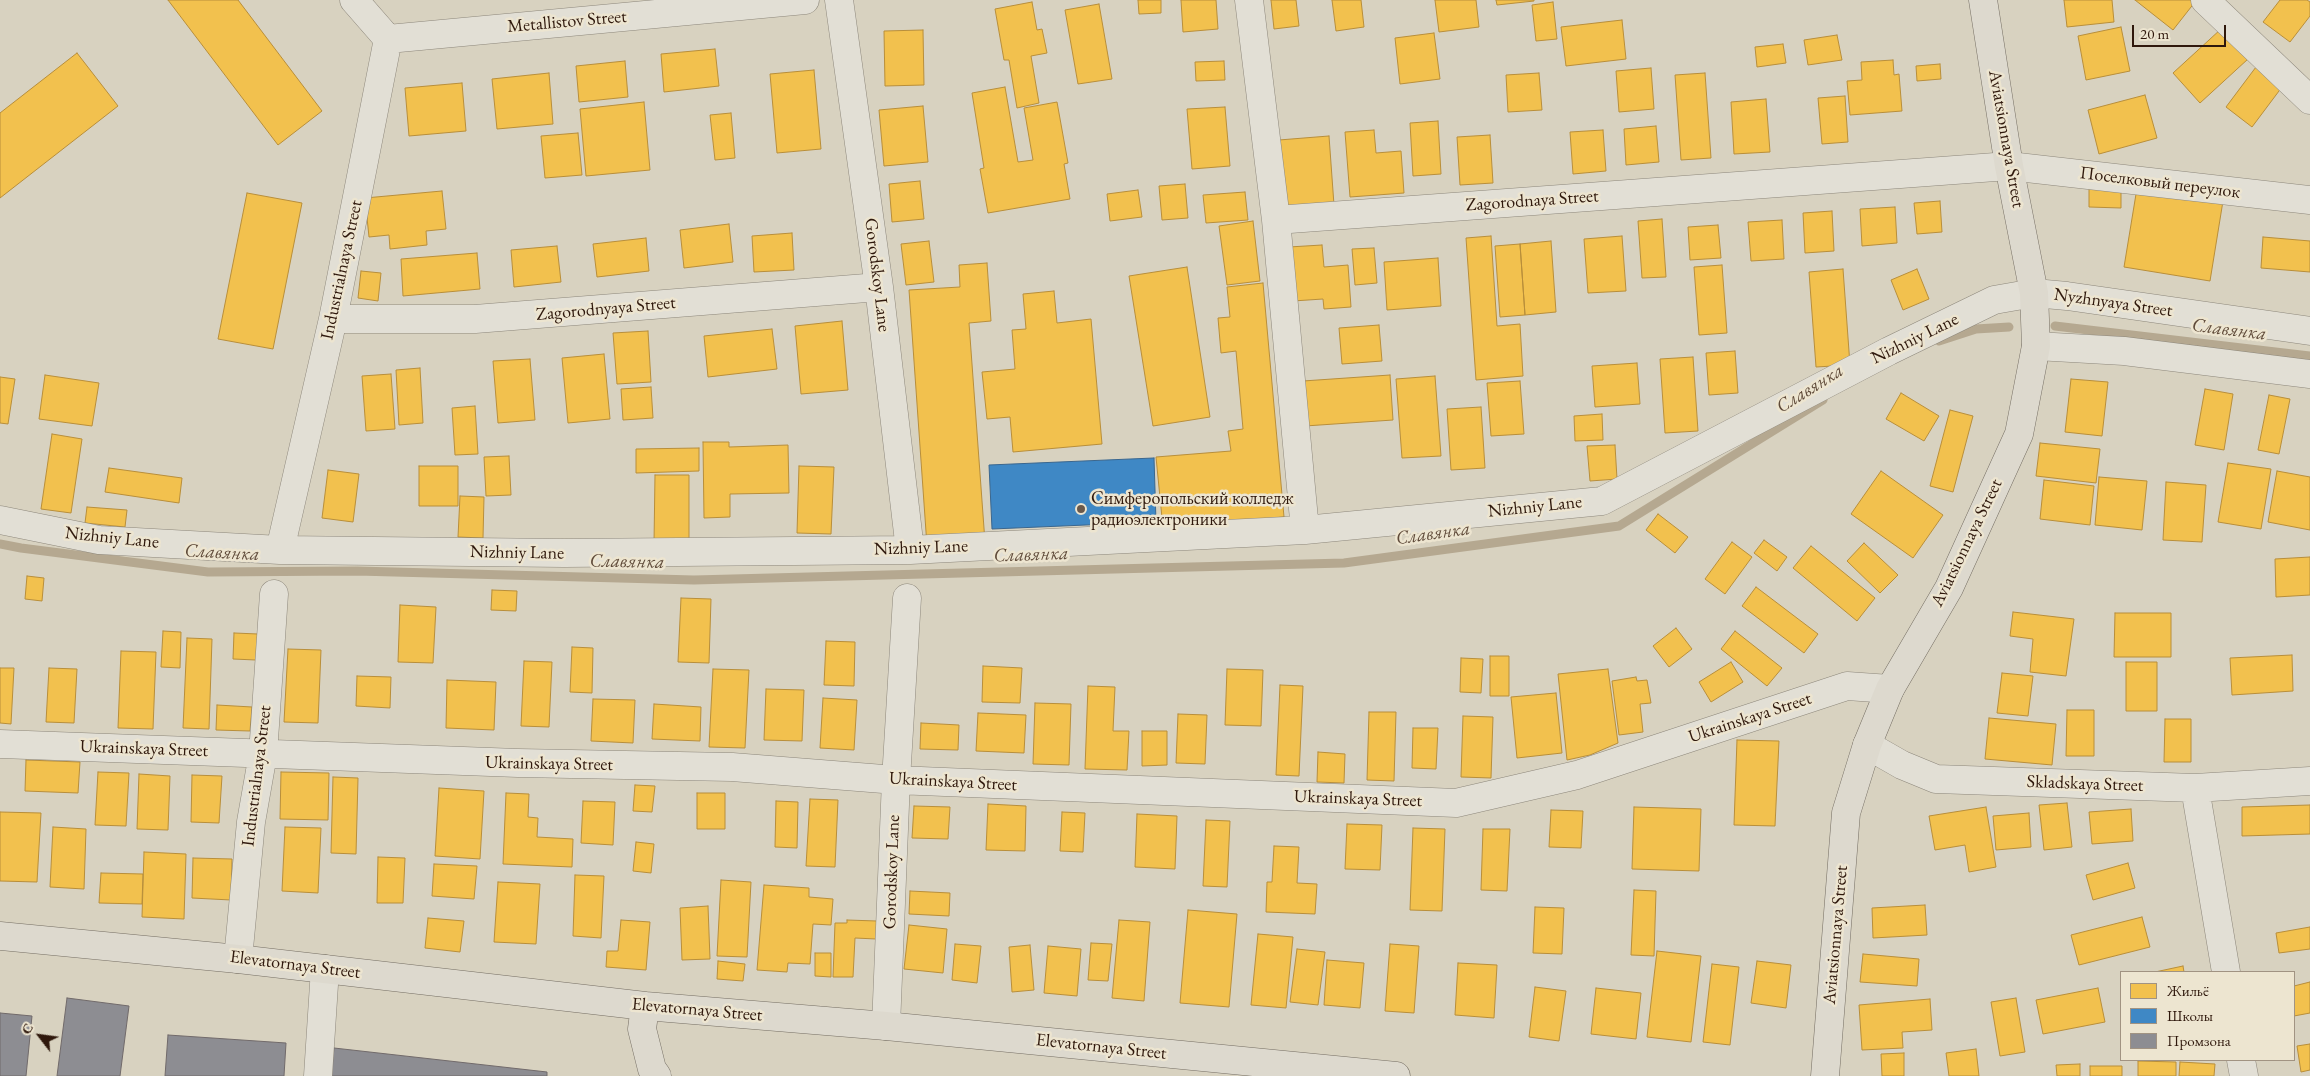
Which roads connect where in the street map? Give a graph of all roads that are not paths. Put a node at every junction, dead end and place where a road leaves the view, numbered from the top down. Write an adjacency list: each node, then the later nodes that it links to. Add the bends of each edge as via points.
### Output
1 (354, 0): 7 (street)
2 (805, 0): 7 (street, Metallistov Street)
3 (838, 0): 12 (street, Gorodskoy Lane)
4 (1249, 0): 11 (street)
5 (1983, 0): 9 (main road, Aviatsionnaya Street)
6 (2205, 0): 8 (street)
7 (388, 39): 14 (street, Industrialnaya Street)
8 (2310, 100)
9 (2009, 166): 10 (street, Поселковый переулок); 11 (street, Zagorodnaya Street); 13 (main road, Aviatsionnaya Street)
10 (2310, 200)
11 (1276, 220): 19 (street)
12 (879, 287): 14 (street, Zagorodnyaya Street, via 475,319); 21 (street, Gorodskoy Lane)
13 (2034, 293): 15 (street, Nyzhnyaya Street); 16 (main road, Aviatsionnaya Street); 19 (street, Nizhniy Lane, via 1994,300 1889,351 1602,501)
14 (333, 319): 20 (street, Industrialnaya Street)
15 (2310, 331)
16 (2036, 346): 17 (street, via 2124,350); 24 (main road, Aviatsionnaya Street, via 2019,434 1949,588)
17 (2310, 374)
18 (0, 520): 20 (street, Nizhniy Lane, via 99,540)
19 (1305, 530): 21 (street, Nizhniy Lane)
20 (280, 550): 21 (street, Nizhniy Lane, via 564,554)
21 (910, 550)
22 (274, 594): 27 (street, Industrialnaya Street)
23 (907, 598): 28 (street, Gorodskoy Lane)
24 (1890, 689): 26 (main road, Aviatsionnaya Street); 28 (street, Ukrainskaya Street, via 1847,686 1577,775 1456,803)
25 (0, 744): 27 (street, Ukrainskaya Street)
26 (1867, 745): 30 (street, Skladskaya Street, via 1936,779); 41 (main road, Aviatsionnaya Street, via 1846,813)
27 (263, 754): 28 (street, Ukrainskaya Street, via 732,767); 32 (street, Industrialnaya Street, via 251,822)
28 (896, 780): 36 (street, Gorodskoy Lane)
29 (2310, 780): 30 (street, Skladskaya Street)
30 (2195, 788): 34 (street)
31 (0, 936): 32 (main road, Elevatornaya Street)
32 (238, 958): 33 (main road, Elevatornaya Street)
33 (325, 969): 35 (main road, Elevatornaya Street); 38 (street)
34 (2226, 971)
35 (645, 1006): 36 (main road, Elevatornaya Street); 39 (main road, via 642,1029 652,1069)
36 (886, 1026): 40 (main road, Elevatornaya Street)
37 (2241, 1061): 42 (street)
38 (318, 1076)
39 (657, 1076)
40 (1396, 1076)
41 (1825, 1076)
42 (2244, 1076)

